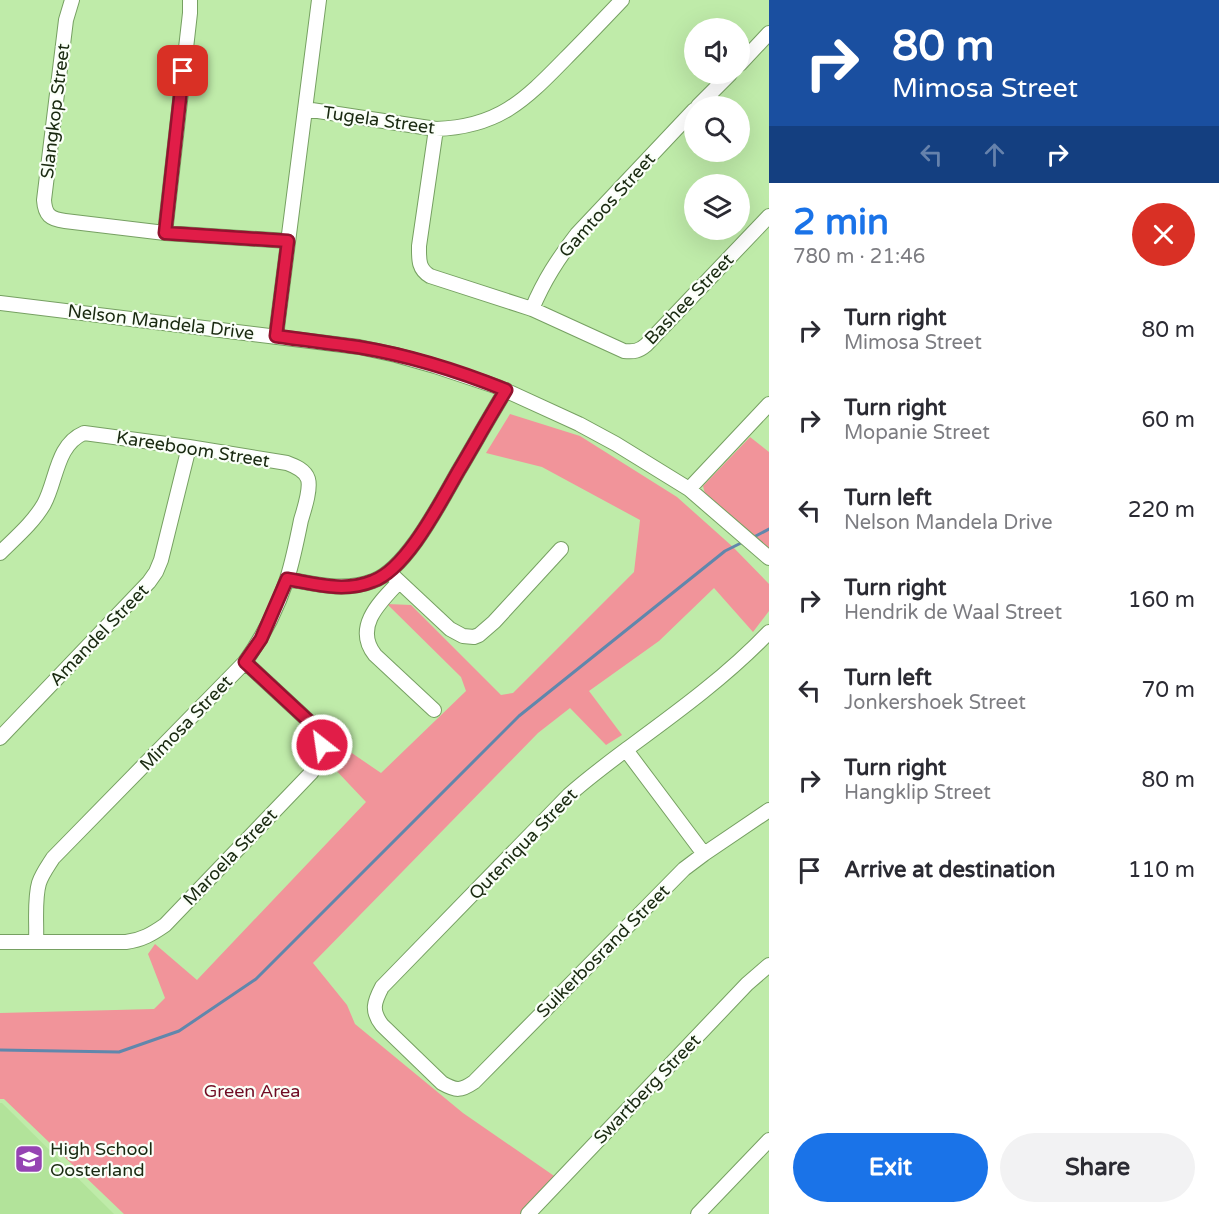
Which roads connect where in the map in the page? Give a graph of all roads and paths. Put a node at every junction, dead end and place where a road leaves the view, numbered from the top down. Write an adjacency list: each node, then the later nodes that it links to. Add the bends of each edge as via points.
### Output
1 (72, 0): 13 (street, Slangkop Street, via 66,20 44,208 54,219)
2 (190, 0): 13 (street)
3 (319, 0): 9 (street)
4 (622, 0): 11 (street, Tugela Street, via 518,103 482,122)
5 (769, 33): 6 (street)
6 (750, 53)
7 (720, 84): 8 (street)
8 (708, 96)
9 (305, 109): 11 (street, Tugela Street); 14 (street)
10 (684, 121): 16 (street, Gamtoos Street, via 564,250)
11 (436, 129): 16 (street, via 419,246 420,266 430,276)
12 (769, 216): 16 (street, Bashee Street, via 639,350 614,347)
13 (165, 233): 14 (street)
14 (288, 241): 17 (street)
15 (0, 303): 17 (street, Nelson Mandela Drive)
16 (532, 309)
17 (276, 336): 18 (street, Nelson Mandela Drive, via 396,355)
18 (506, 390): 22 (street, Nelson Mandela Drive, via 616,444); 26 (street)
19 (769, 404): 22 (street)
20 (189, 447): 21 (street, Kareeboom Street, via 287,463 303,471); 24 (street, Kareeboom Street, via 84,433 71,441 62,455 43,505); 31 (street, Amandel Street, via 156,572)
21 (309, 483): 27 (street, Mimosa Street)
22 (689, 489): 25 (street, Nelson Mandela Drive)
23 (561, 549): 26 (street, via 494,622 474,637 450,629)
24 (0, 553)
25 (767, 556)
26 (394, 577): 27 (street, via 340,588); 30 (street, via 369,621 369,649)
27 (287, 579): 29 (street, Mimosa Street, via 261,639)
28 (769, 632): 32 (street, Quteniqua Street, via 717,681)
29 (245, 662): 36 (street, Mimosa Street, via 53,858 39,884); 36 (street, Maroela Street, via 314,726 322,745 317,765 165,924 147,937 126,942)
30 (434, 710)
31 (0, 738)
32 (626, 750): 34 (street); 38 (street, Quteniqua Street, via 569,795 382,987 375,1004 377,1018)
33 (769, 810): 34 (street, Suikerbosrand Street)
34 (704, 854): 38 (street, Suikerbosrand Street, via 684,869 474,1082 458,1090)
35 (0, 942): 36 (street, Maroela Street)
36 (36, 942)
37 (769, 965): 40 (street, Swartberg Street)
38 (442, 1083)
39 (769, 1140): 41 (street)
40 (528, 1214)
41 (698, 1214)

